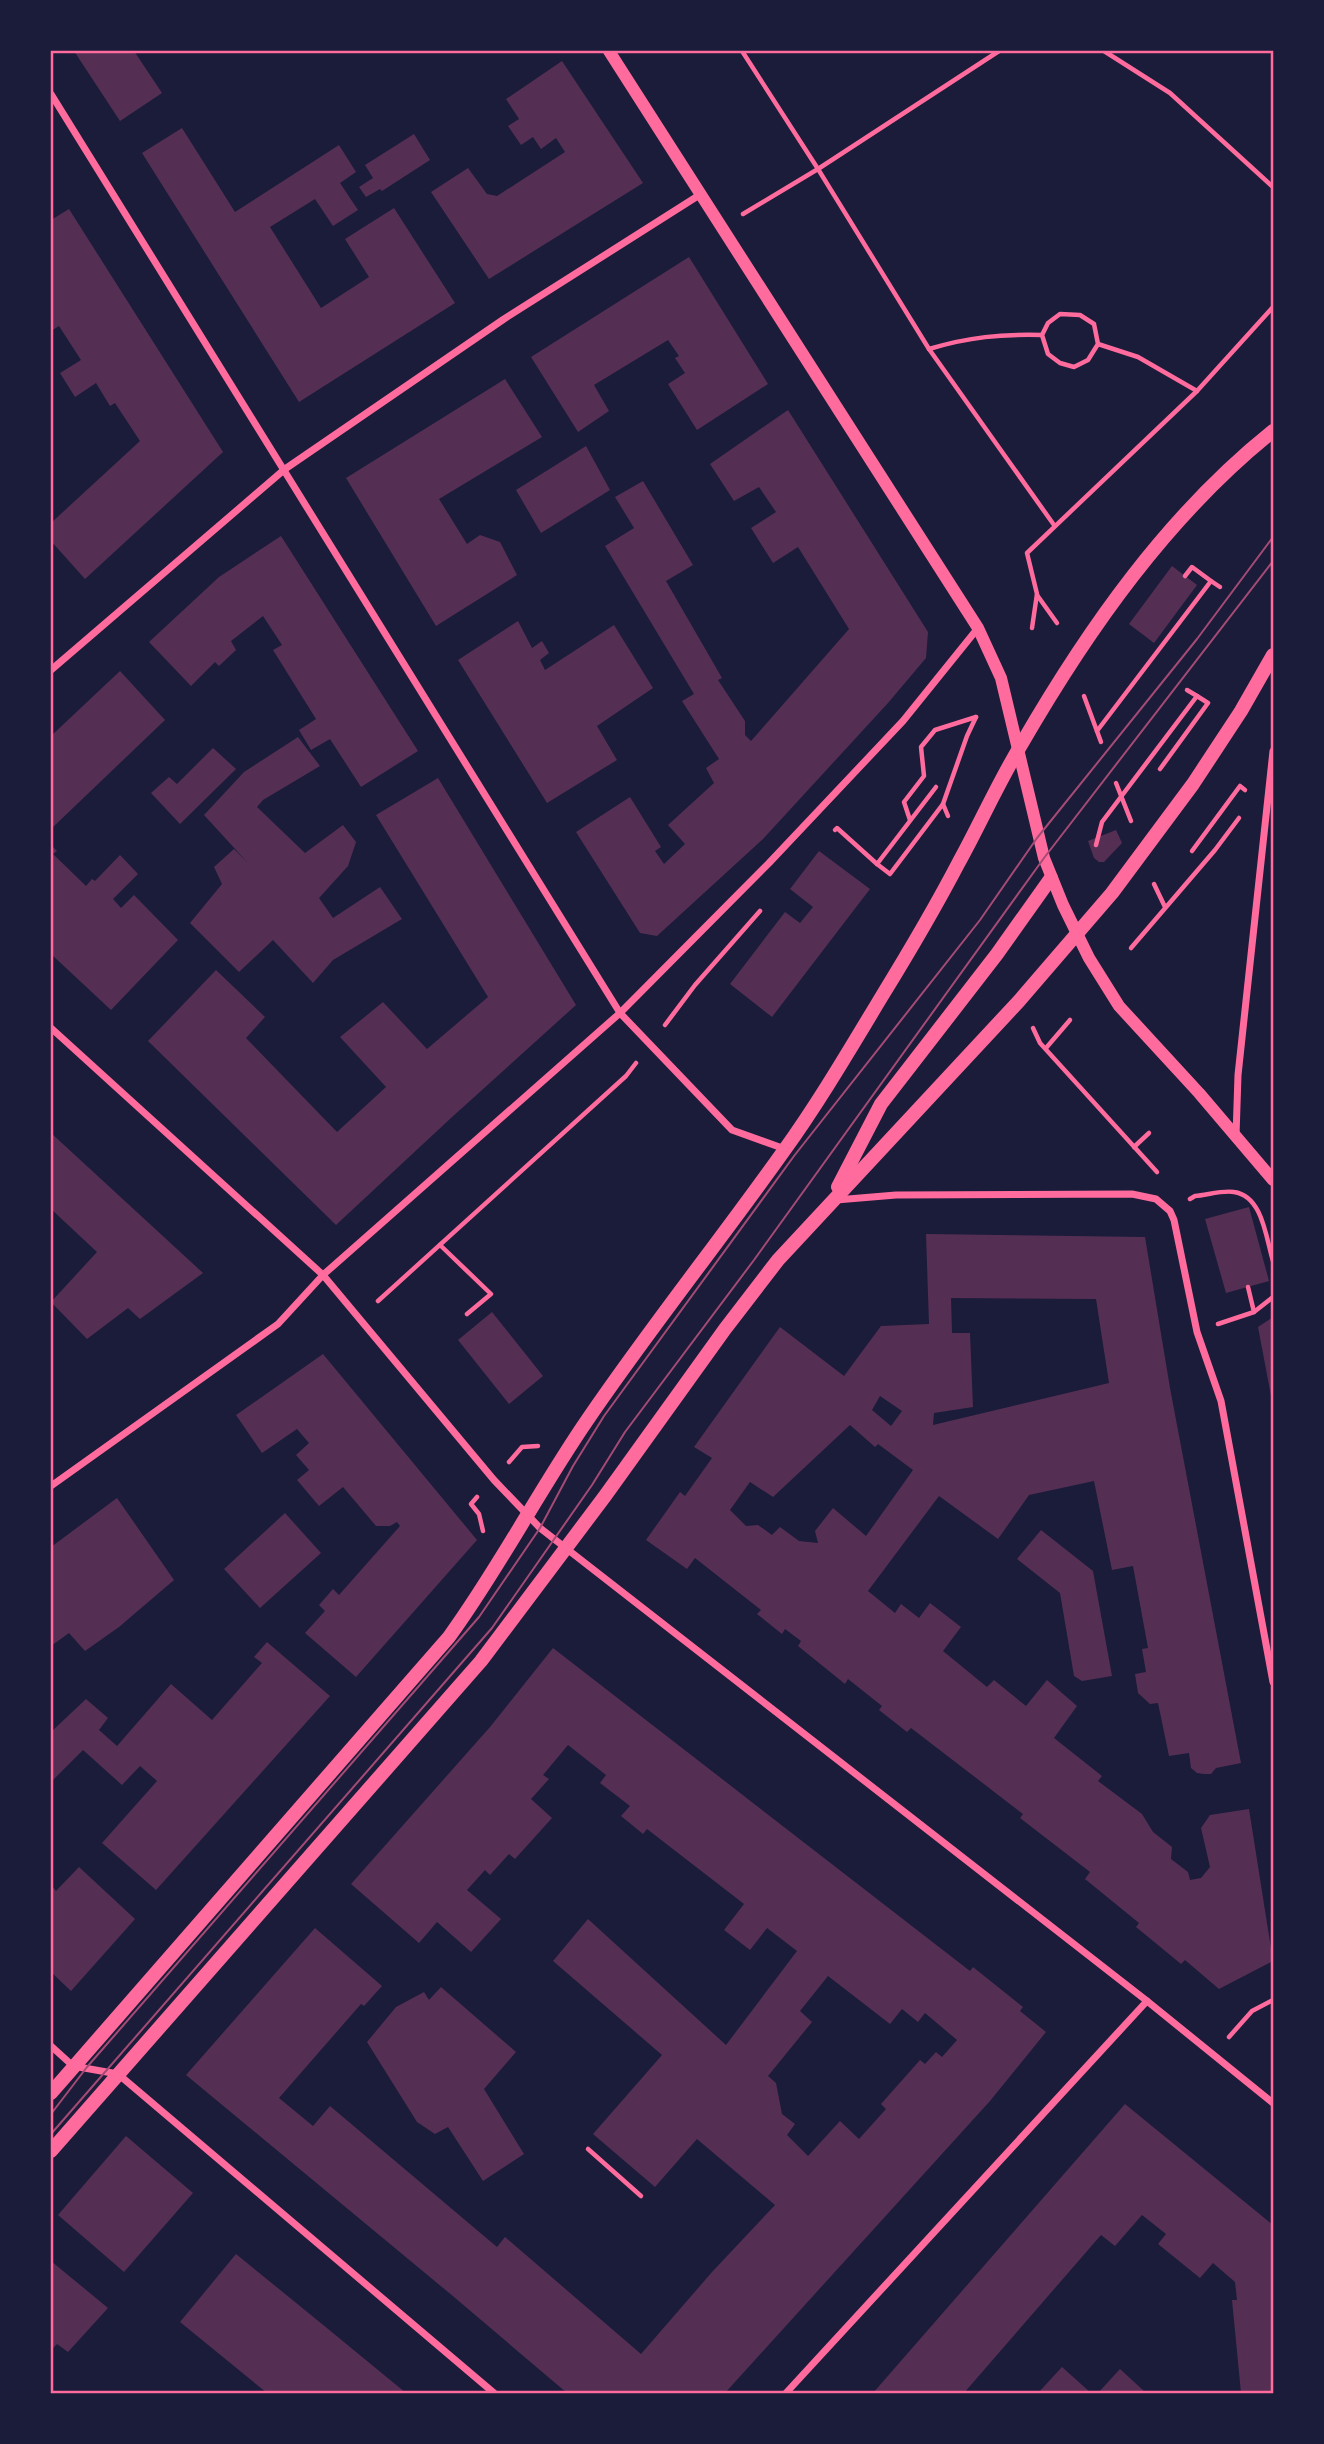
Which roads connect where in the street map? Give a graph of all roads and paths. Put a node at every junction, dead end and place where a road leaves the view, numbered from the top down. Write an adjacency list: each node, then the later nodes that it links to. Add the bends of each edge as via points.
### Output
1 (609, 51): 8 (street)
2 (742, 51): 6 (path)
3 (999, 51): 6 (path)
4 (1104, 51): 7 (path, via 1170,93)
5 (51, 94): 16 (street)
6 (818, 169): 9 (path); 13 (path)
7 (1273, 187)
8 (701, 194): 9 (street); 16 (street, via 504,319)
9 (722, 227): 23 (street)
10 (1273, 307): 14 (path)
11 (1042, 335): 12 (path, via 1048,354 1074,367 1088,360); 12 (path, via 1060,314 1080,315 1094,324); 13 (path, via 995,334)
12 (1098, 344): 14 (path, via 1138,357)
13 (929, 349): 17 (path)
14 (1197, 391): 17 (path)
15 (1273, 431): 32 (main road, via 1229,467 1171,529 1076,656)
16 (285, 469): 26 (street); 54 (street)
17 (1054, 525): 21 (path, via 1027,553)
18 (1185, 576): 19 (path, via 1192,567)
19 (1211, 581): 20 (path); 30 (path)
20 (1220, 587)
21 (1037, 594): 22 (path); 24 (path)
22 (1057, 623)
23 (978, 628): 32 (street, via 1001,678); 54 (street, via 903,721)
24 (1031, 628)
25 (1273, 655): 52 (main road, via 1173,812)
26 (51, 670)
27 (1082, 689): 30 (path)
28 (1187, 690): 29 (path)
29 (1197, 696): 34 (path, via 1208,703); 37 (path)
30 (1097, 731): 31 (path)
31 (1101, 742)
32 (1018, 749): 48 (street); 63 (main road, via 906,956)
33 (1273, 751): 61 (street, via 1238,1075)
34 (1160, 769)
35 (1116, 783): 37 (path)
36 (936, 787): 42 (path)
37 (1121, 795): 43 (path); 45 (path, via 1102,822)
38 (1233, 797): 46 (path)
39 (943, 804): 41 (path); 42 (path, via 976,718 935,730 921,747 924,776 904,802); 47 (path, via 890,874)
40 (1246, 808): 51 (path)
41 (948, 816)
42 (911, 820): 47 (path)
43 (1135, 834)
44 (828, 838): 47 (path, via 837,828)
45 (1097, 845)
46 (1192, 851)
47 (877, 864)
48 (1051, 877): 52 (street); 65 (main road, via 881,1104)
49 (1153, 880): 51 (path)
50 (766, 905): 58 (path)
51 (1165, 907): 53 (path)
52 (1077, 933): 61 (street, via 1119,1006); 65 (main road)
53 (1131, 948)
54 (620, 1013): 58 (street); 69 (street)
55 (1070, 1020): 59 (path)
56 (1033, 1027): 59 (path)
57 (51, 1028): 69 (street)
58 (650, 1044): 63 (street, via 733,1130); 67 (path, via 626,1076)
59 (1046, 1049): 62 (path)
60 (1149, 1133): 62 (path)
61 (1236, 1137): 64 (street)
62 (1133, 1147): 66 (path, via 1162,1178)
63 (785, 1149): 80 (main road, via 589,1418)
64 (1273, 1180)
65 (831, 1201): 66 (street, via 887,1195 1132,1194 1149,1196); 82 (main road, via 752,1294)
66 (1170, 1211): 68 (path, via 1195,1196 1234,1192 1249,1198 1258,1209); 75 (street)
67 (440, 1245): 73 (path, via 491,1294); 74 (path)
68 (1273, 1261)
69 (323, 1275): 74 (street); 78 (street, via 278,1324)
70 (1248, 1287): 72 (path)
71 (1273, 1297): 72 (path)
72 (1254, 1312): 75 (path)
73 (467, 1314)
74 (359, 1318): 80 (street)
75 (1197, 1332): 83 (street, via 1221,1401)
76 (542, 1446): 77 (path, via 522,1447)
77 (505, 1467)
78 (51, 1486)
79 (481, 1493): 81 (path, via 471,1504 479,1514)
80 (526, 1515): 82 (street); 88 (main road, via 468,1611 428,1664)
81 (484, 1538)
82 (565, 1549): 85 (street); 89 (main road, via 455,1692)
83 (1273, 1682)
84 (1273, 2000): 87 (path, via 1252,2011)
85 (1147, 2001): 87 (street); 96 (street)
86 (51, 2046): 88 (street)
87 (1213, 2055): 91 (street)
88 (73, 2066): 89 (street); 90 (main road)
89 (118, 2074): 93 (main road); 95 (street)
90 (51, 2093)
91 (1273, 2104)
92 (588, 2149): 94 (path)
93 (51, 2151)
94 (641, 2196)
95 (494, 2393)
96 (786, 2393)

